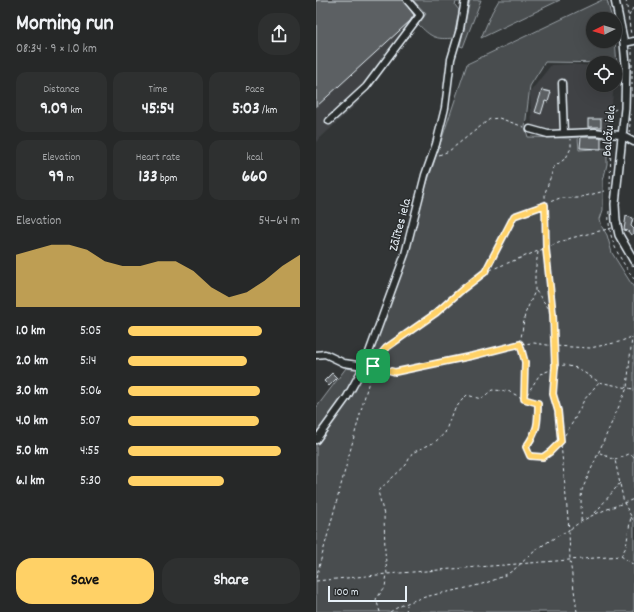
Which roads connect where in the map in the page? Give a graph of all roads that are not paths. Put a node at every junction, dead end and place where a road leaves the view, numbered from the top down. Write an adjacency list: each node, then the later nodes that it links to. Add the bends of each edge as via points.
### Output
1 (407, 0): 7 (street, via 420,15 366,87)
2 (465, 0): 14 (street, Zālītes iela, via 451,59 445,108 432,157 405,254)
3 (615, 0): 5 (main road, Baložu iela)
4 (634, 41): 5 (street)
5 (624, 43): 10 (main road, Baložu iela, via 626,65)
6 (562, 83): 9 (street)
7 (329, 121)
8 (530, 129): 9 (street, via 548,134)
9 (564, 133): 10 (street, via 595,132)
10 (621, 135): 11 (street); 12 (main road, Baložu iela, via 615,204 617,227)
11 (634, 142)
12 (634, 261)
13 (316, 354): 14 (street)
14 (364, 366): 15 (street, Zālītes iela, via 347,397)
15 (316, 440)

